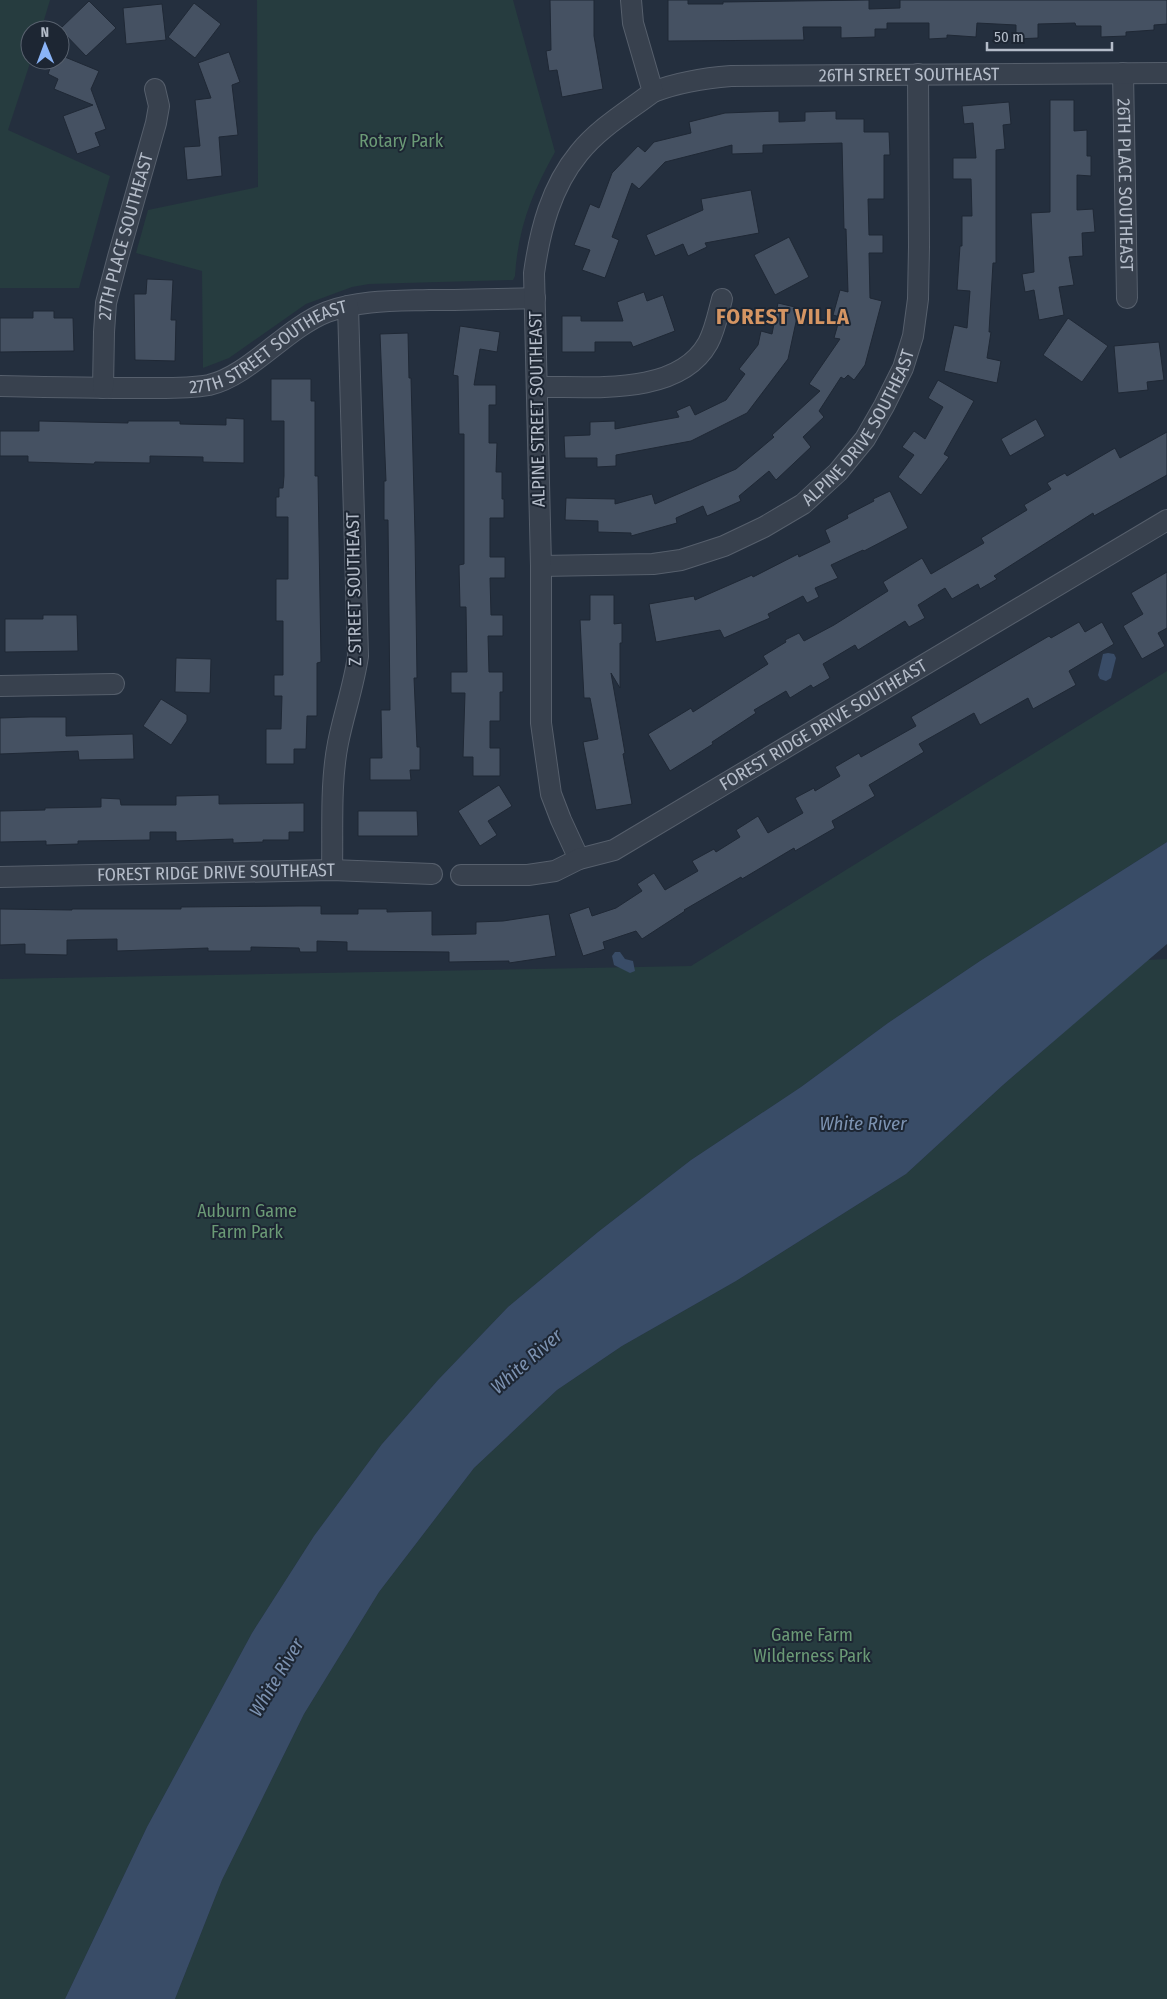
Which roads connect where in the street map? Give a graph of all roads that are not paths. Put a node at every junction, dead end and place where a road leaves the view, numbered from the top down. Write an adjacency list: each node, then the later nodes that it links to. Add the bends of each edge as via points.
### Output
1 (631, 0): 6 (street)
2 (1123, 73): 3 (street, 26TH STREET SOUTHEAST); 4 (street, 26TH STREET SOUTHEAST); 8 (street, 26TH PLACE SOUTHEAST)
3 (1167, 73)
4 (918, 74): 6 (street, 26TH STREET SOUTHEAST, via 699,78); 15 (street, ALPINE DRIVE SOUTHEAST, via 919,256 913,336 903,368 865,439 838,472 803,504 724,546 681,560 653,564)
5 (155, 89): 13 (street, 27TH PLACE SOUTHEAST, via 159,106 156,123 106,304)
6 (653, 92): 7 (street, ALPINE STREET SOUTHEAST, via 601,131 579,152 564,175 542,227 534,273)
7 (535, 298): 10 (street, 27TH STREET SOUTHEAST, via 386,301); 12 (street, ALPINE STREET SOUTHEAST)
8 (1127, 298)
9 (722, 299): 12 (street, via 708,344 680,371 661,380 638,385)
10 (348, 306): 13 (street, 27TH STREET SOUTHEAST, via 309,321 223,381 183,388); 19 (street, Z STREET SOUTHEAST, via 358,656 334,769)
11 (0, 386): 13 (street, 27TH STREET SOUTHEAST)
12 (537, 387): 15 (street, ALPINE STREET SOUTHEAST)
13 (103, 388)
14 (1167, 520): 18 (street, FOREST RIDGE DRIVE SOUTHEAST, via 614,850)
15 (541, 566): 18 (street, ALPINE STREET SOUTHEAST, via 541,723 545,756 551,794)
16 (114, 684): 17 (street)
17 (0, 686)
18 (579, 859): 21 (street, FOREST RIDGE DRIVE SOUTHEAST, via 555,871 528,875)
19 (332, 870): 20 (street, FOREST RIDGE DRIVE SOUTHEAST); 22 (street, FOREST RIDGE DRIVE SOUTHEAST)
20 (432, 874)
21 (462, 876)
22 (0, 877)

